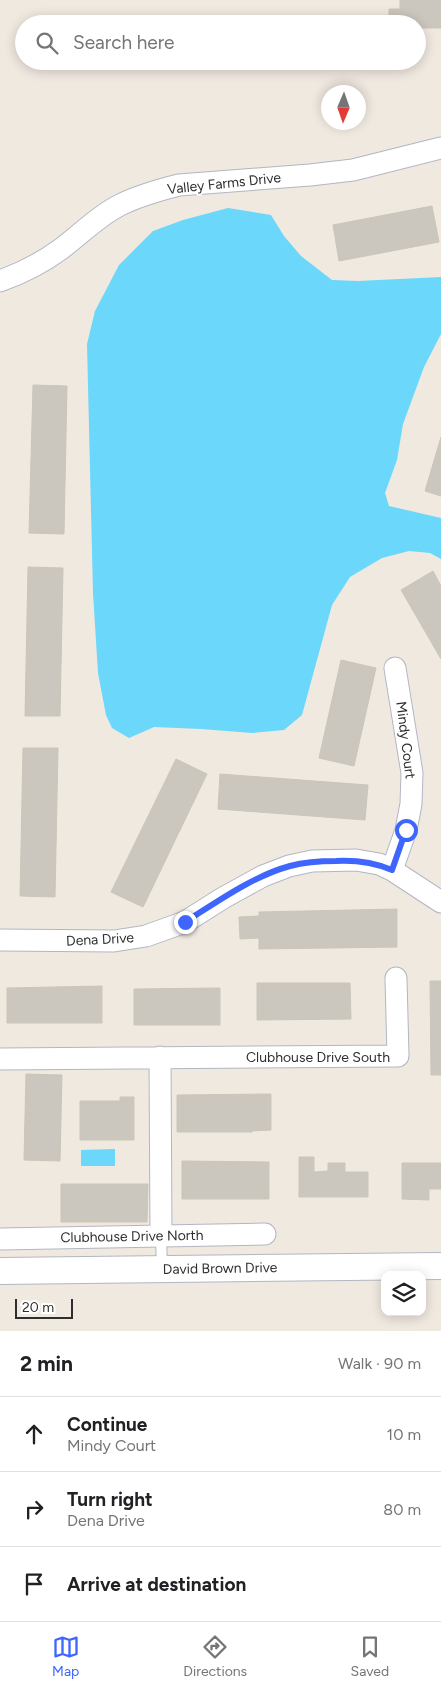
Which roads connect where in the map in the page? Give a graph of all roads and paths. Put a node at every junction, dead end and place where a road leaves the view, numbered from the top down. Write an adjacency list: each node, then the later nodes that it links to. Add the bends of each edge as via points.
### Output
1 (441, 148): 2 (street, Valley Farms Drive, via 353,170 162,189 119,205 35,266)
2 (0, 281)
3 (396, 668): 4 (street, Mindy Court, via 412,774 406,830)
4 (392, 870): 5 (street, Dena Drive); 6 (street, Dena Drive, via 356,860 312,861 264,876 185,922 146,936 114,941)
5 (441, 902)
6 (0, 940)
7 (396, 978): 8 (street, Clubhouse Drive South, via 398,1056)
8 (160, 1057): 9 (street, Clubhouse Drive South); 11 (street)
9 (0, 1058)
10 (265, 1234): 11 (street, Clubhouse Drive North)
11 (161, 1236): 12 (street, Clubhouse Drive North); 14 (lane)
12 (0, 1239)
13 (441, 1266): 14 (street, David Brown Drive)
14 (162, 1269): 15 (street, David Brown Drive)
15 (0, 1271)

